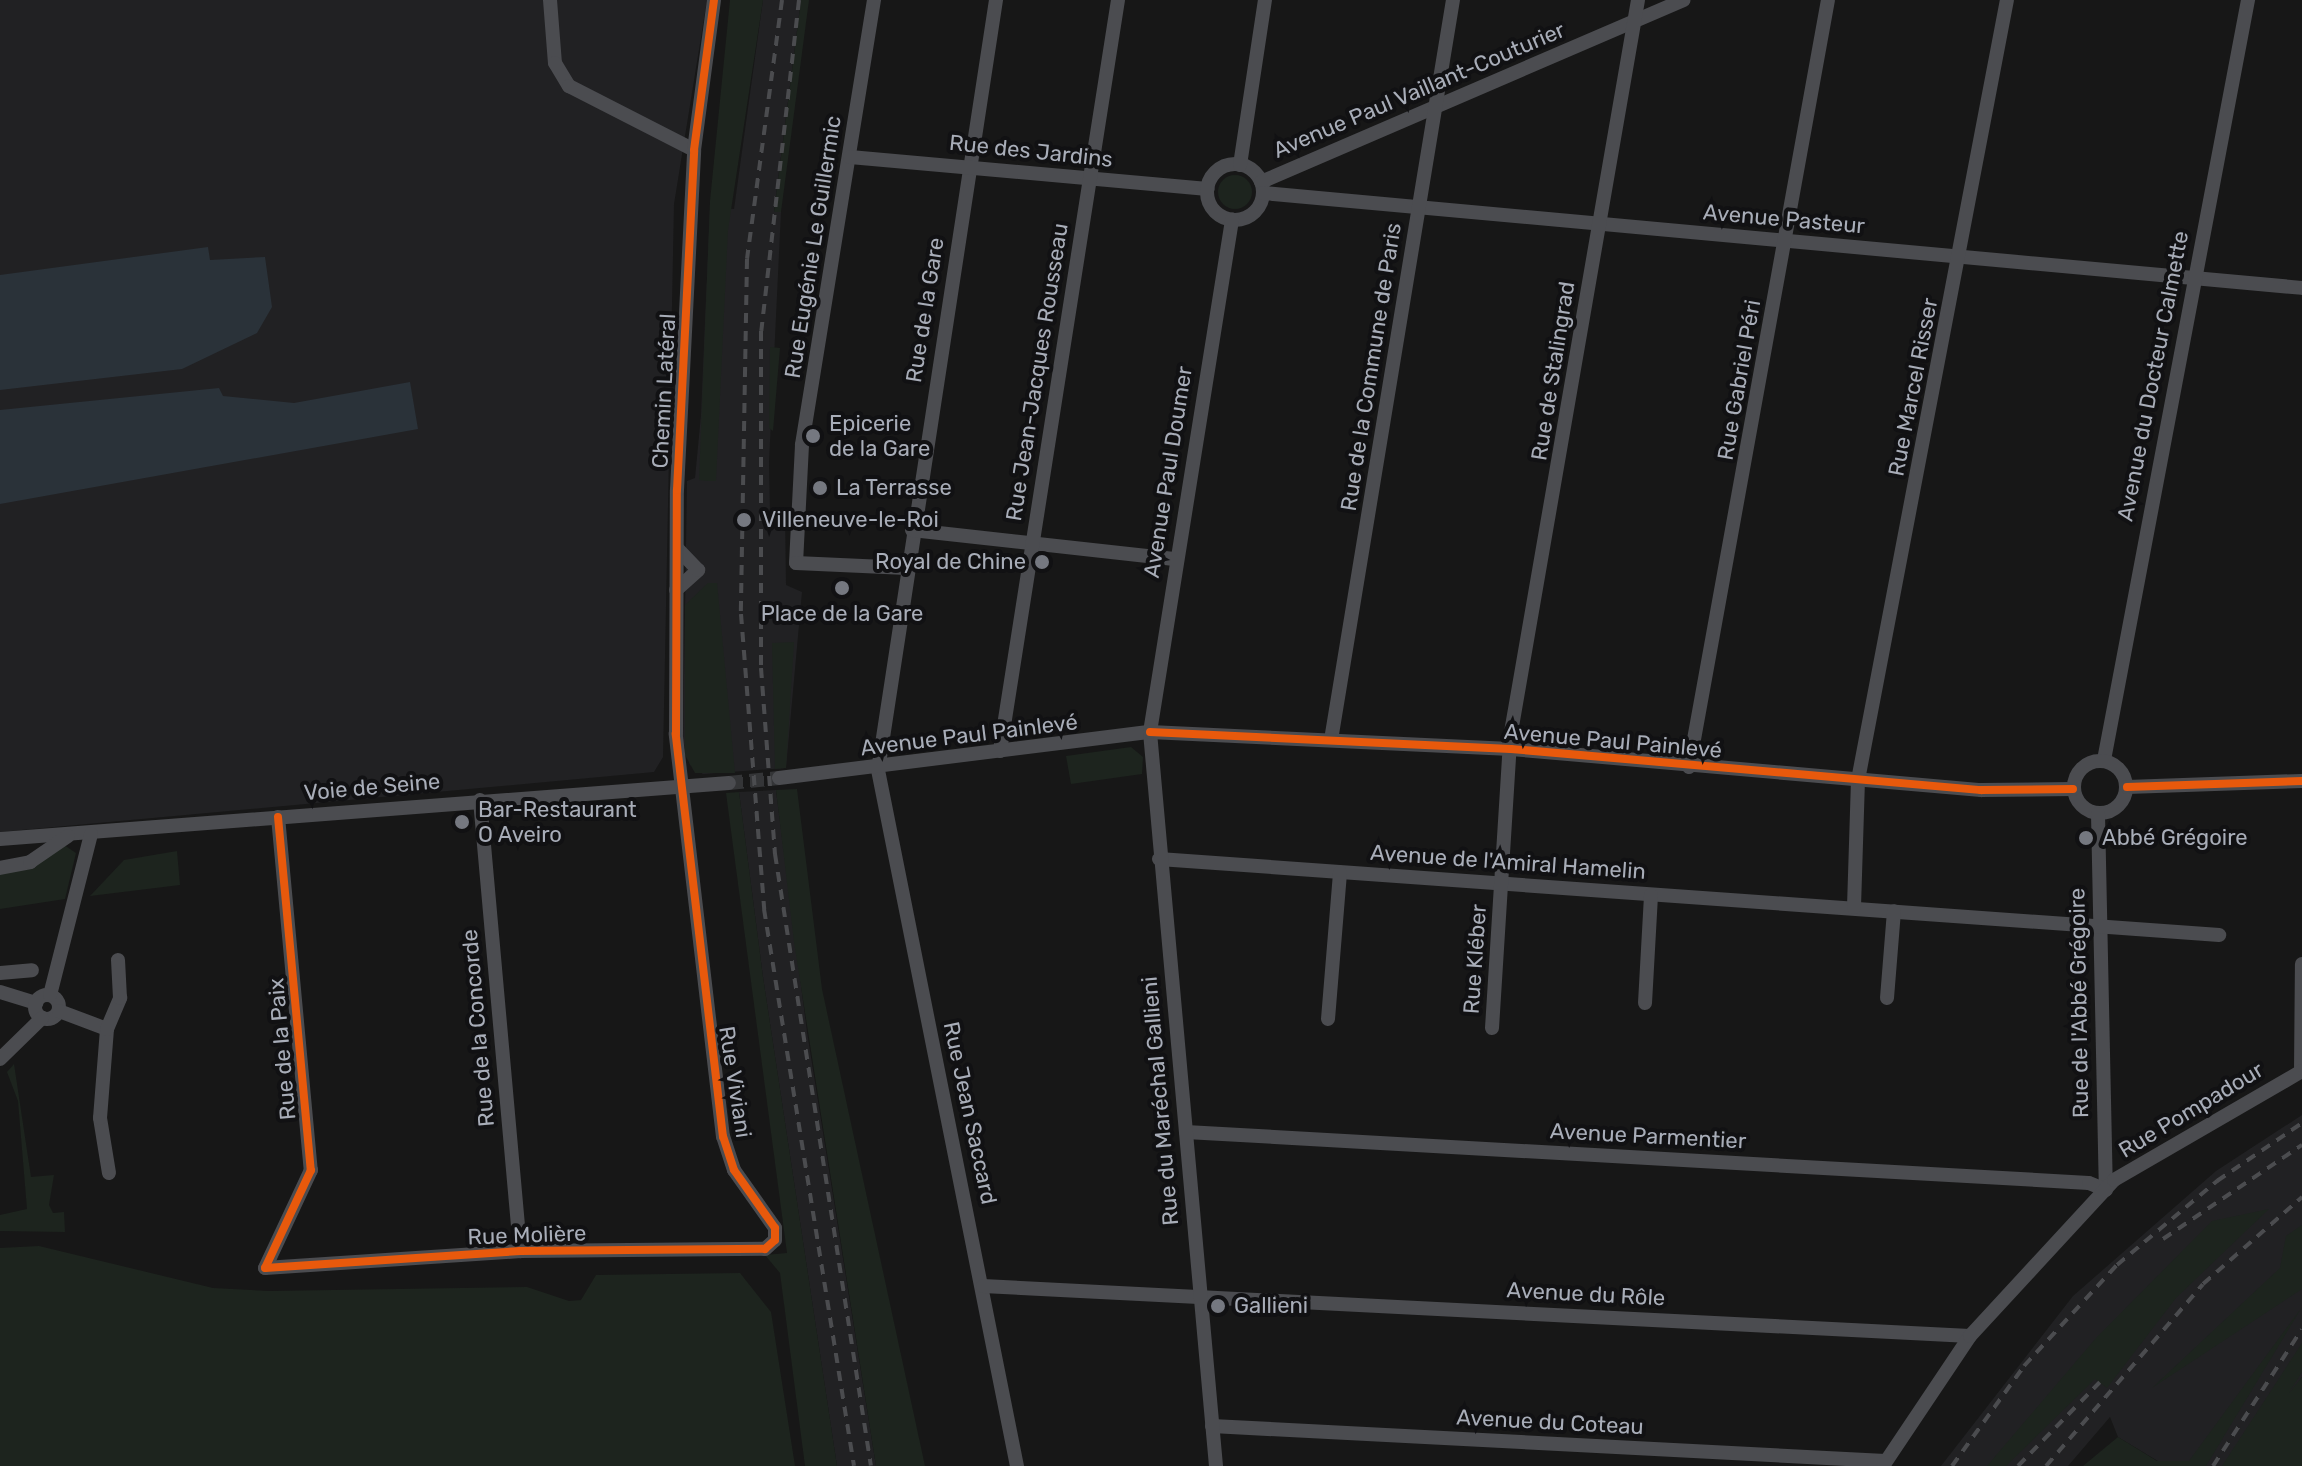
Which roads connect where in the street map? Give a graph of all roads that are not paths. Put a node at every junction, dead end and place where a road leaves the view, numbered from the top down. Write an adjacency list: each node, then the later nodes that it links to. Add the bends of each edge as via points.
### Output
1 (550, 0): 15 (street, via 555,63 569,86)
2 (714, 0): 15 (street, Chemin Latéral)
3 (874, 0): 16 (street, Rue Eugénie Le Guillermic)
4 (996, 0): 18 (street, Rue de la Gare)
5 (1118, 0): 19 (street, Rue Jean-Jacques Rousseau)
6 (1265, 0): 17 (street)
7 (1453, 0): 14 (street, Rue de la Commune de Paris)
8 (1638, 0): 13 (street, Rue de Stalingrad)
9 (1683, 0): 13 (street, Avenue Paul Vaillant-Couturier)
10 (1828, 0): 25 (street, Rue Gabriel Péri)
11 (2007, 0): 26 (street, Rue Marcel Risser)
12 (2248, 0): 27 (street, Avenue du Docteur Calmette)
13 (1634, 22): 14 (street, Avenue Paul Vaillant-Couturier); 24 (street, Rue de Stalingrad)
14 (1435, 106): 20 (street, Avenue Paul Vaillant-Couturier); 22 (street, Rue de la Commune de Paris)
15 (694, 150): 31 (street, Chemin Latéral)
16 (850, 157): 18 (street, Rue des Jardins); 33 (street, Rue Eugénie Le Guillermic, via 796,501 796,563)
17 (1240, 165): 20 (street); 21 (street, via 1215,173)
18 (971, 167): 19 (street, Rue des Jardins); 29 (street, Rue de la Gare)
19 (1090, 179): 21 (street, Rue des Jardins); 30 (street, Rue Jean-Jacques Rousseau)
20 (1262, 188): 22 (street, Avenue Pasteur); 23 (street, via 1249,216)
21 (1208, 189): 23 (street, via 1216,212)
22 (1419, 207): 24 (street, Avenue Pasteur); 36 (street, Rue de la Commune de Paris)
23 (1232, 220): 32 (street, Avenue Paul Doumer)
24 (1599, 224): 25 (street, Avenue Pasteur); 37 (street, Rue de Stalingrad)
25 (1786, 241): 26 (street, Avenue Pasteur); 40 (street, Rue Gabriel Péri)
26 (1959, 257): 27 (street, Avenue Pasteur); 43 (street, Rue Marcel Risser)
27 (2193, 279): 28 (street, Avenue Pasteur); 39 (street, Avenue du Docteur Calmette)
28 (2302, 288)
29 (912, 530): 30 (street); 33 (street, Rue de la Gare)
30 (1031, 543): 32 (street); 38 (street, Rue Jean-Jacques Rousseau)
31 (677, 548): 34 (street, Chemin Latéral); 34 (street, via 698,570 687,588)
32 (1176, 559): 35 (street, Avenue Paul Doumer)
33 (907, 568): 41 (street, Rue de la Gare)
34 (676, 590): 48 (street, Chemin Latéral)
35 (1150, 732): 36 (street, Avenue Paul Painlevé); 38 (street, Avenue Paul Painlevé); 55 (street, Rue du Maréchal Gallieni)
36 (1331, 740): 37 (street, Avenue Paul Painlevé)
37 (1511, 749): 40 (street, Avenue Paul Painlevé); 58 (street, Rue Kléber)
38 (1000, 751): 41 (street, Avenue Paul Painlevé)
39 (2104, 760): 46 (street); 47 (street, via 2088,763)
40 (1689, 767): 43 (street, Avenue Paul Painlevé)
41 (878, 770): 42 (street, Avenue Paul Painlevé); 86 (street, Rue Jean Saccard)
42 (779, 778)
43 (1858, 780): 47 (street, Avenue Paul Painlevé); 60 (street, Rue Marcel Risser)
44 (2302, 781): 46 (street)
45 (729, 783): 48 (street)
46 (2127, 787): 50 (street, via 2113,809)
47 (2073, 789): 50 (street)
48 (680, 791): 49 (street, Voie de Seine); 83 (street, Rue Viviani, via 723,1137 734,1170)
49 (480, 800): 51 (street, Voie de Seine); 84 (street, Rue de la Concorde)
50 (2098, 814): 62 (street, Rue de l'Abbé Grégoire)
51 (278, 817): 52 (street, Voie de Seine); 85 (street, Rue de la Paix, via 311,1170)
52 (91, 834): 53 (street, Voie de Seine); 69 (street)
53 (68, 836): 54 (street, Voie de Seine); 56 (street, Voie de Seine, via 30,862)
54 (0, 839)
55 (1159, 859): 57 (street, Avenue de l'Amiral Hamelin); 80 (street, Rue du Maréchal Gallieni)
56 (0, 868)
57 (1340, 872): 58 (street, Avenue de l'Amiral Hamelin); 75 (street)
58 (1502, 884): 59 (street, Avenue de l'Amiral Hamelin); 76 (street, Rue Kléber)
59 (1651, 895): 60 (street, Avenue de l'Amiral Hamelin); 72 (street)
60 (1854, 907): 61 (street, Avenue de l'Amiral Hamelin)
61 (1894, 911): 62 (street, Avenue de l'Amiral Hamelin); 70 (street)
62 (2099, 928): 63 (street, Avenue de l'Amiral Hamelin); 82 (street, Rue de l'Abbé Grégoire)
63 (2219, 935)
64 (118, 960): 77 (street, via 120,998)
65 (2302, 964): 79 (street)
66 (32, 970): 67 (street)
67 (0, 973)
68 (0, 992): 71 (street)
69 (50, 995): 71 (street); 73 (street)
70 (1887, 998)
71 (36, 1003): 74 (street)
72 (1645, 1003)
73 (59, 1011): 74 (street); 77 (street)
74 (42, 1018): 78 (street)
75 (1328, 1019)
76 (1492, 1028)
77 (107, 1029): 81 (street, via 100,1118)
78 (0, 1059)
79 (2302, 1071): 82 (street, Rue Pompadour, via 2188,1134)
80 (1186, 1132): 82 (street, Avenue Parmentier, via 2073,1182); 87 (street, Rue du Maréchal Gallieni)
81 (109, 1173)
82 (2106, 1190): 88 (street, Rue Pompadour)
83 (775, 1228): 84 (street, Rue Molière, via 765,1249)
84 (520, 1251): 85 (street, Rue Molière)
85 (265, 1268)
86 (983, 1286): 87 (street, Avenue du Rôle); 91 (street, Rue Jean Saccard)
87 (1199, 1296): 88 (street, Avenue du Rôle); 89 (street, Rue du Maréchal Gallieni)
88 (1970, 1336): 90 (street, Rue Pompadour)
89 (1212, 1426): 90 (street, Avenue du Coteau); 92 (street, Rue du Maréchal Gallieni)
90 (1884, 1463)
91 (1017, 1466)
92 (1216, 1466)

